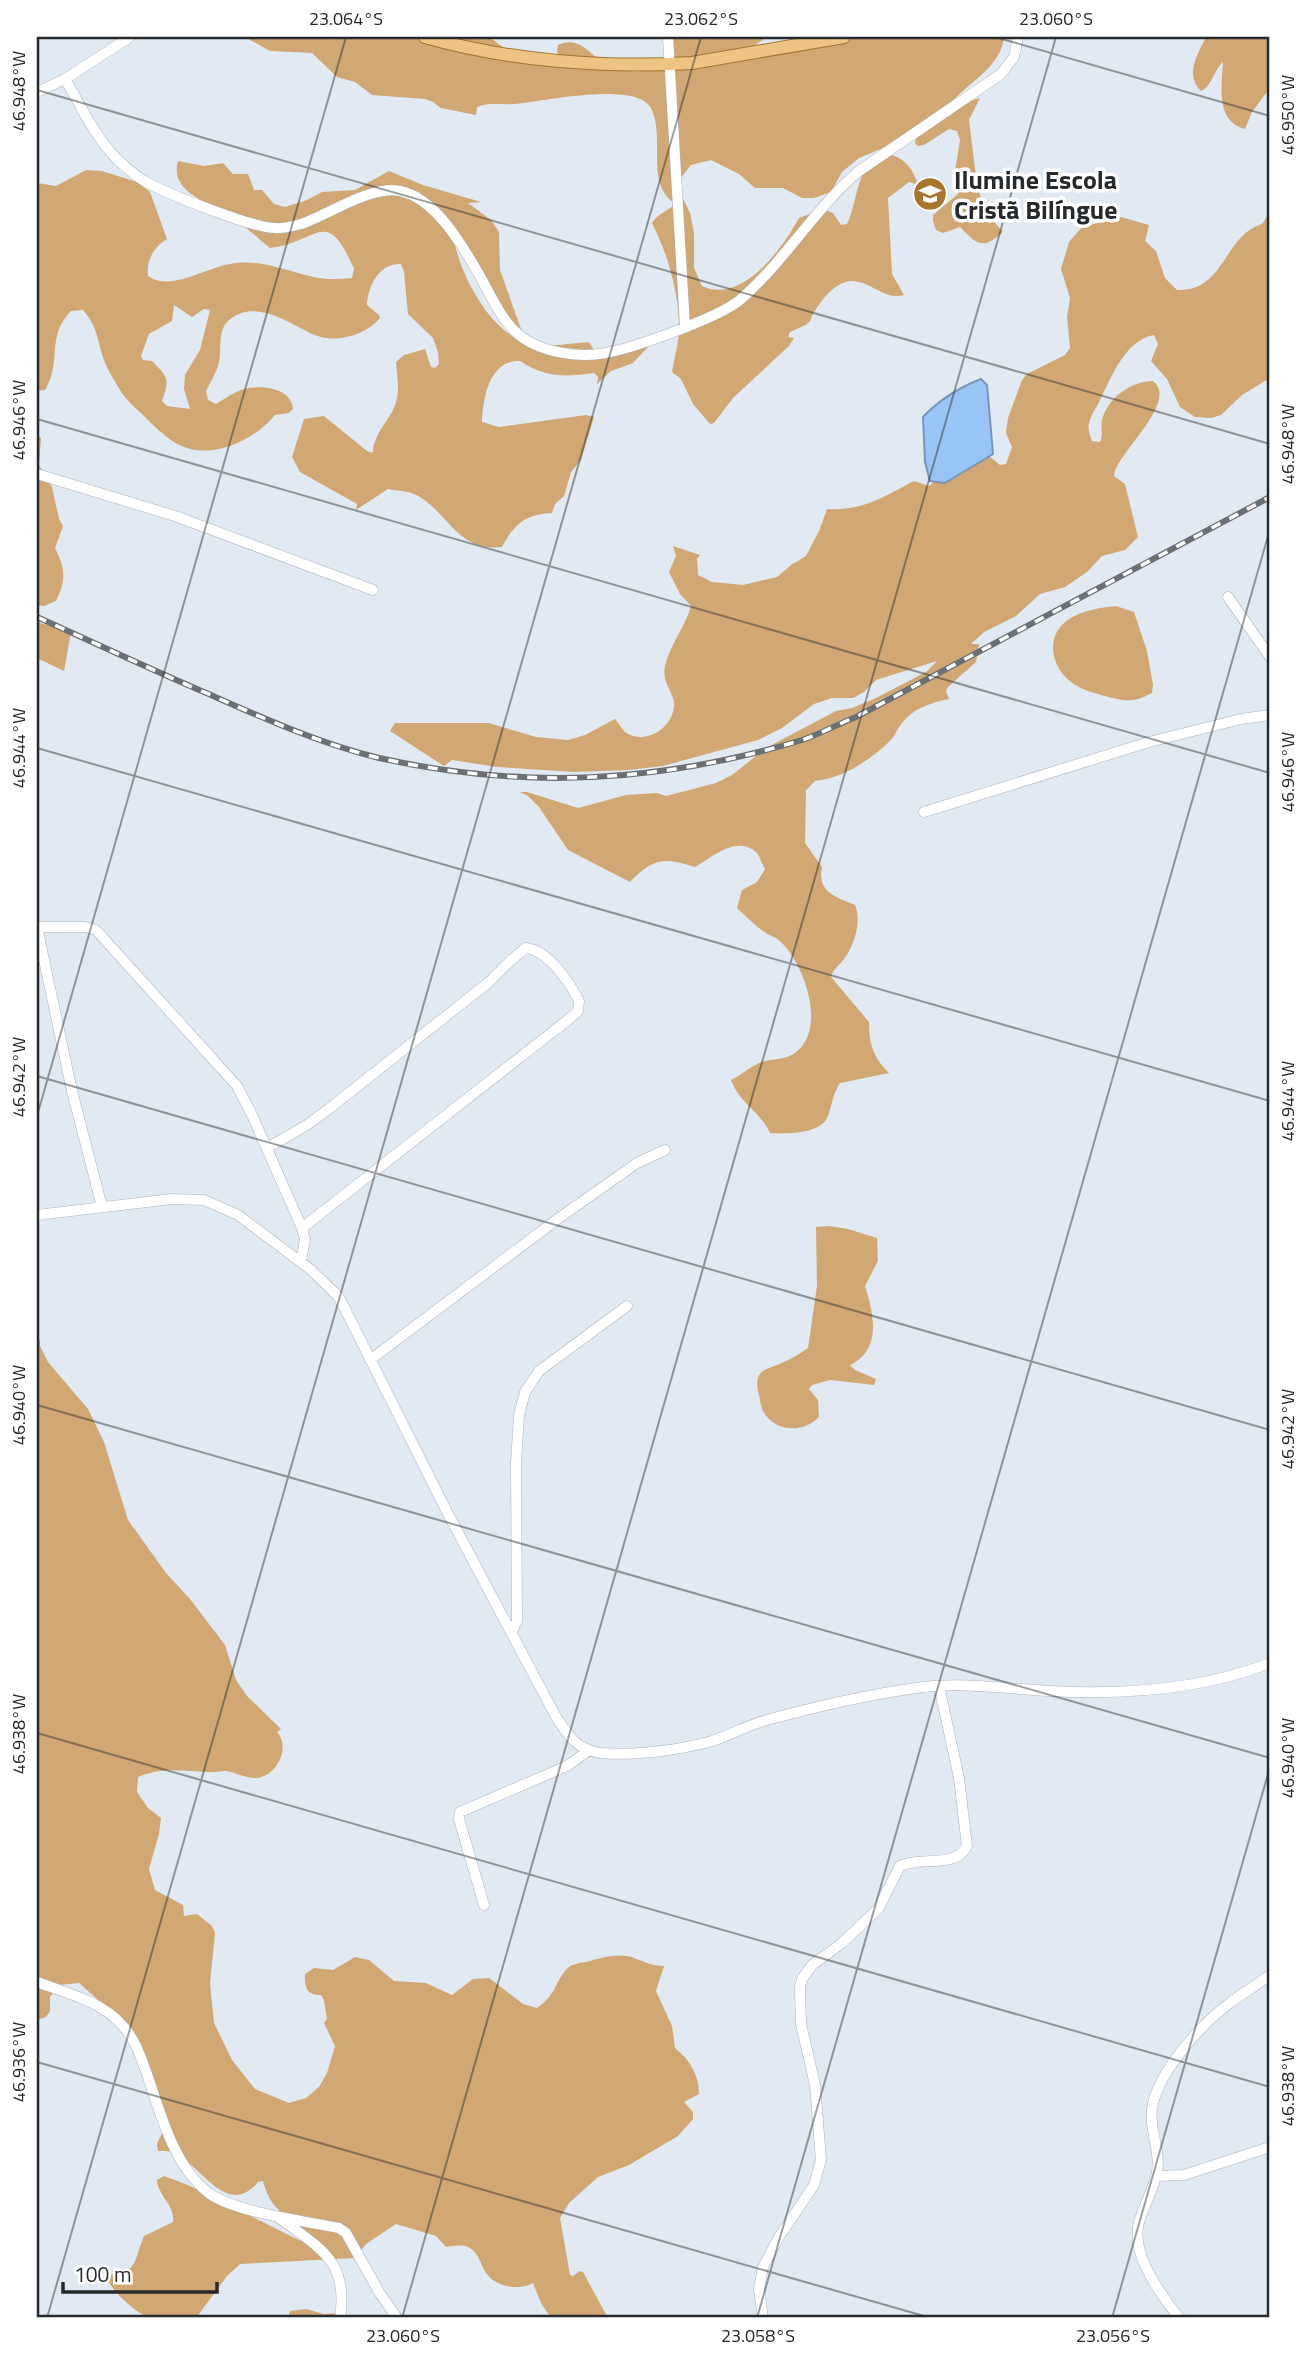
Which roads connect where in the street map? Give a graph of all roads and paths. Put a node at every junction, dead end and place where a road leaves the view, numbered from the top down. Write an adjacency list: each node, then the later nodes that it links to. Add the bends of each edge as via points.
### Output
1 (130, 37): 7 (street)
2 (425, 37): 6 (main road, via 561,62)
3 (668, 37): 6 (street)
4 (844, 37): 6 (main road)
5 (1018, 37): 9 (street, via 1014,57 1001,75 859,171 808,221 765,277 723,311)
6 (670, 65): 9 (street)
7 (65, 79): 8 (street); 9 (street, via 105,146 128,169 145,182 231,216 273,229 302,223 389,190 415,197 452,231 514,331 540,346 601,354)
8 (37, 92)
9 (685, 327)
10 (37, 474): 11 (street, via 175,516)
11 (373, 590)
12 (1228, 597): 13 (street)
13 (1270, 657)
14 (1270, 715): 15 (street, via 1149,743)
15 (924, 811)
16 (37, 927): 17 (street, via 96,930 237,1086); 19 (street)
17 (267, 1148): 21 (street); 21 (street, via 330,1108 526,948 550,961 579,1001 569,1019)
18 (665, 1150): 24 (street, via 637,1163 559,1218)
19 (102, 1207): 20 (street); 22 (street, via 204,1200 238,1215)
20 (37, 1215)
21 (302, 1228): 22 (street)
22 (301, 1262): 24 (street, via 338,1296)
23 (627, 1306): 25 (street, via 539,1371 521,1403 516,1463 517,1621)
24 (370, 1360): 25 (street)
25 (511, 1633): 28 (street, via 565,1732)
26 (1270, 1663): 27 (street, via 1203,1684 1112,1692)
27 (939, 1686): 28 (street, via 803,1711 697,1744); 37 (street, via 959,1778 967,1846 952,1858 901,1866 878,1909 812,1965 802,1979 801,2024 815,2085 821,2160 814,2185 763,2267 759,2289)
28 (588, 1751): 29 (street, via 577,1762 460,1812)
29 (484, 1905)
30 (1270, 1975): 33 (street, via 1214,2016 1166,2073 1154,2096 1152,2112)
31 (37, 1982): 34 (street, via 103,2009 127,2030 176,2150 200,2184 233,2204)
32 (1270, 2147): 33 (street, via 1184,2175)
33 (1157, 2176): 38 (street, via 1139,2221 1138,2241 1156,2283)
34 (275, 2214): 35 (street, via 333,2262 341,2285); 36 (street, via 346,2233)
35 (340, 2318)
36 (397, 2318)
37 (763, 2318)
38 (1179, 2318)

